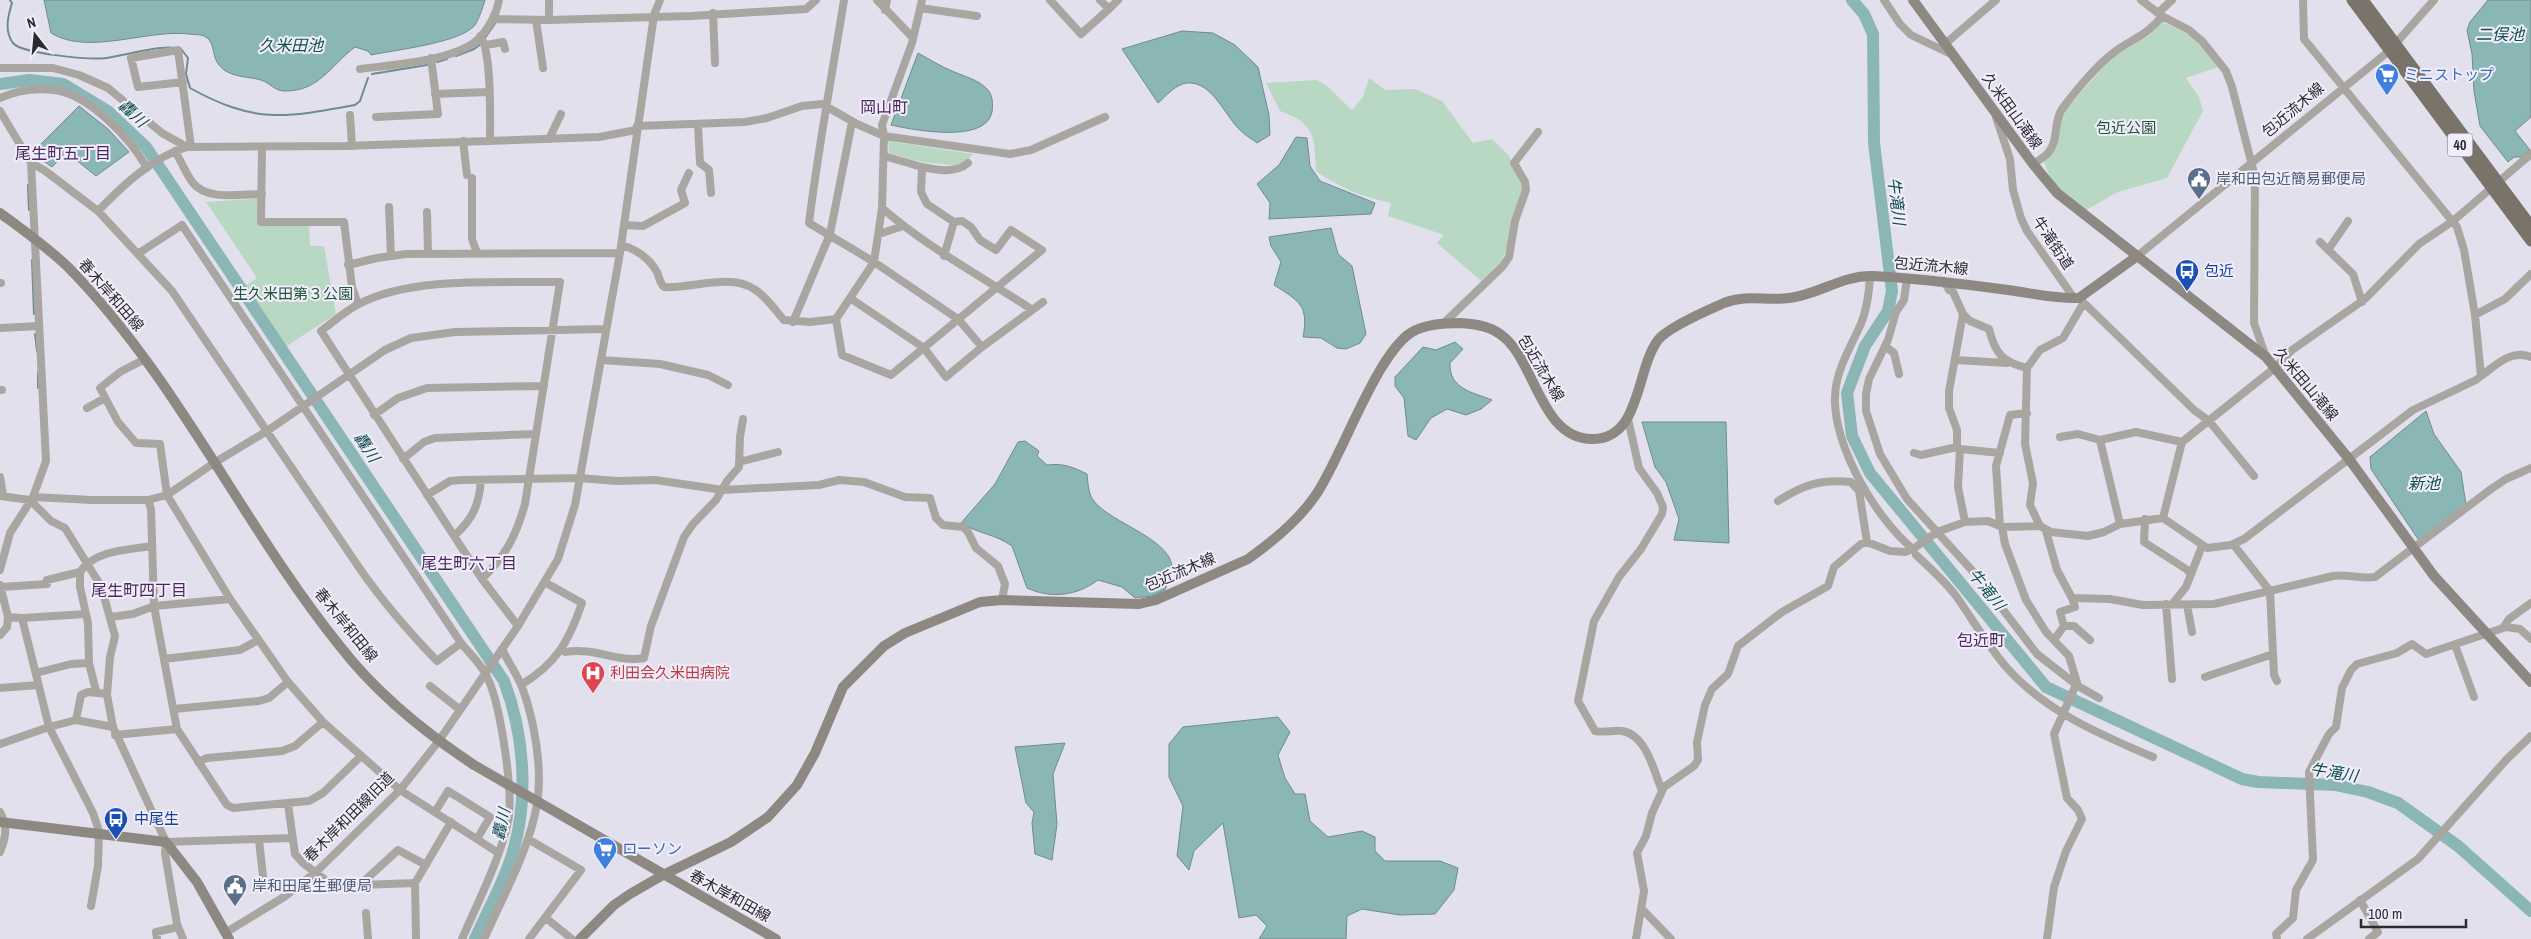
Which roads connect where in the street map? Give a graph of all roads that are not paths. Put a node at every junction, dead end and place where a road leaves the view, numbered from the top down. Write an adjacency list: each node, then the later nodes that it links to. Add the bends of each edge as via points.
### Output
1 (499, 0): 27 (street)
2 (549, 0): 29 (street)
3 (660, 0): 24 (street, 春木岸和田線旧道)
4 (816, 0): 23 (street, via 806,8 749,14)
5 (844, 0): 47 (street)
6 (877, 0): 22 (street)
7 (887, 0): 22 (street)
8 (1050, 0): 21 (street, via 1081,34)
9 (1100, 0): 21 (street)
10 (1118, 0): 21 (street)
11 (1884, 0): 36 (street, via 1911,35)
12 (1913, 0): 32 (street, 久米田山滝線)
13 (1996, 0): 32 (street)
14 (2141, 0): 25 (street)
15 (2172, 0): 25 (street)
16 (2303, 0): 43 (street, via 2304,39)
17 (2352, 0): 34 (main road, 40)
18 (2364, 0): 34 (main road, 40)
19 (2434, 0): 34 (street, 包近流木線)
20 (921, 4): 26 (street); 31 (street)
21 (1108, 9)
22 (884, 10): 31 (street)
23 (713, 13): 24 (street); 38 (street)
24 (654, 15): 29 (street); 56 (street, 春木岸和田線旧道)
25 (2160, 15): 68 (street, via 2189,30 2202,41 2226,71); 71 (street, via 2154,27 2115,51 2096,69 2060,111 2049,153)
26 (977, 16)
27 (493, 19): 28 (street); 30 (street)
28 (536, 20): 29 (street); 40 (street)
29 (549, 20)
30 (480, 36): 33 (street); 37 (street, via 468,47)
31 (913, 38): 58 (street, via 882,125)
32 (1945, 44): 36 (street, 久米田山滝線)
33 (486, 46): 35 (street, via 503,42); 44 (street)
34 (2392, 47): 43 (street, 包近流木線); 75 (main road, 40)
35 (505, 49)
36 (1953, 55): 49 (street, 久米田山滝線)
37 (431, 58): 41 (street); 45 (street)
38 (715, 64)
39 (0, 68): 63 (street, via 53,68 79,74 108,88 162,133)
40 (543, 68)
41 (360, 69)
42 (183, 82): 42 (street, via 178,50 131,58 138,87); 63 (street)
43 (2343, 88): 68 (street, 包近流木線); 84 (street)
44 (488, 92): 45 (street); 60 (street)
45 (435, 94): 52 (street, via 438,114)
46 (0, 98): 73 (street, via 40,90 69,94 120,132 140,154)
47 (828, 106): 54 (street); 55 (street, via 812,104 767,118); 89 (street, via 817,158 809,223)
48 (0, 111): 69 (street)
49 (1995, 113): 71 (street, 久米田山滝線); 110 (street, 牛滝街道, via 2010,159 2013,190 2021,218 2027,231)
50 (561, 114): 59 (street)
51 (350, 115): 62 (street)
52 (376, 117)
53 (1105, 117): 58 (street, via 1031,150 1010,154)
54 (852, 122): 58 (street); 89 (street)
55 (698, 125): 56 (street); 76 (street, via 700,163 709,170)
56 (637, 128): 59 (street, via 599,137); 86 (street, 春木岸和田線旧道)
57 (1538, 132): 120 (street, via 1514,162 1526,190 1515,221 1509,257)
58 (884, 136): 67 (street)
59 (549, 139): 60 (street)
60 (490, 140): 61 (street)
61 (463, 141): 62 (street); 97 (street, via 469,176 472,239)
62 (352, 146): 64 (street)
63 (189, 147): 64 (street); 65 (street)
64 (262, 148): 77 (street)
65 (176, 151): 73 (street); 77 (street, via 193,184 202,191 210,194)
66 (2531, 154): 75 (street)
67 (884, 156): 72 (street); 79 (street)
68 (2253, 162): 101 (street, 包近流木線); 128 (street, via 2256,195 2254,323)
69 (31, 163): 80 (street); 91 (street)
70 (968, 163): 72 (street, via 961,168 938,170)
71 (2033, 164): 101 (street, 久米田山滝線, via 2057,193)
72 (922, 167): 85 (street, via 923,199)
73 (147, 168): 80 (street)
74 (689, 173): 86 (street, via 681,190 686,202 643,226)
75 (2495, 185): 84 (street); 88 (main road, 40); 92 (main road, 40)
76 (710, 193)
77 (262, 194): 103 (street, via 262,222 344,222)
78 (388, 206): 99 (street)
79 (882, 208): 87 (street); 90 (street)
80 (98, 211): 96 (street)
81 (427, 212): 98 (street)
82 (0, 213): 91 (street, 春木岸和田線)
83 (2348, 221): 95 (street)
84 (2454, 221): 112 (street, via 2419,244); 116 (street, via 2464,250)
85 (954, 222): 100 (street); 108 (street, via 962,221 972,227 980,240 996,250 1011,230 1042,250)
86 (624, 225): 94 (street, 春木岸和田線旧道)
87 (902, 226): 90 (street); 100 (street)
88 (2531, 226)
89 (830, 234): 102 (street); 119 (street)
90 (879, 234): 102 (street)
91 (35, 239): 121 (street); 130 (street, 春木岸和田線, via 95,296)
92 (2531, 241)
93 (2320, 242): 95 (street)
94 (620, 249): 97 (street); 119 (street, via 630,247 644,256 664,287 741,284 753,288 784,320); 123 (street, 春木岸和田線旧道)
95 (2328, 250): 112 (street, via 2353,274)
96 (139, 253): 142 (street, via 182,225); 149 (street, via 172,291)
97 (477, 253): 98 (street)
98 (428, 254): 99 (street)
99 (391, 256): 103 (street)
100 (944, 256): 108 (street)
101 (2136, 257): 110 (street, 包近流木線); 128 (street, 久米田山滝線)
102 (874, 262): 109 (street); 118 (street)
103 (348, 265): 113 (street)
104 (2531, 274): 116 (street, via 2505,299)
105 (1875, 276): 106 (street, 包近流木線); 147 (street, 包近流木線, via 1842,280 1794,298 1740,298 1674,328 1658,339 1652,350); 189 (street, via 1865,312 1836,383 1837,420 1850,457 1873,502 1896,535)
106 (1904, 279): 107 (street, 包近流木線); 125 (street, via 1904,300 1896,312)
107 (1944, 281): 110 (street, 包近流木線); 115 (street)
108 (997, 287): 114 (street); 118 (street)
109 (850, 298): 117 (street); 127 (street)
110 (2079, 300): 134 (street, via 2063,338 2040,350); 148 (street, 牛滝街道)
111 (1043, 302): 114 (street)
112 (2362, 302): 135 (street, via 2292,350)
113 (358, 304): 124 (street, via 380,295 433,285 560,282); 137 (street, via 321,331)
114 (1031, 309): 126 (street)
115 (1963, 314): 132 (street); 133 (street, via 1970,321 1989,329 1992,342)
116 (2475, 316): 138 (street)
117 (836, 319): 119 (street); 127 (street, via 842,355 891,375)
118 (958, 319): 126 (street); 127 (street)
119 (792, 322)
120 (1444, 323): 147 (street, 包近流木線, via 1474,324 1507,339 1555,420 1572,435 1597,440 1615,432); 201 (street, 包近流木線, via 1416,330 1402,339 1379,373 1317,494 1302,513 1248,559 1156,600 1139,604)
121 (39, 326): 122 (street); 174 (street, via 46,461)
122 (0, 328)
123 (606, 329): 124 (street); 131 (street, 春木岸和田線旧道)
124 (553, 330): 137 (street, via 455,332 411,338 385,350); 140 (street)
125 (1885, 346): 136 (street, via 1894,353); 183 (street, via 1869,378 1866,394 1866,411 1872,434 1880,454 1907,498)
126 (982, 347): 127 (street, via 946,377)
127 (924, 348)
128 (2266, 357): 135 (street, 久米田山滝線)
129 (2531, 357): 138 (street, via 2516,355 2504,359)
130 (145, 359): 141 (street, via 120,372 100,388); 163 (street, 春木岸和田線)
131 (601, 360): 139 (street, via 660,364 708,375); 168 (street, 春木岸和田線旧道)
132 (1954, 360): 133 (street); 155 (street, via 1949,408 1957,430)
133 (2009, 364): 134 (street)
134 (2027, 368): 144 (street)
135 (2276, 368): 148 (street); 161 (street, 久米田山滝線)
136 (1899, 374)
137 (348, 375): 142 (street); 145 (street)
138 (2481, 376): 161 (street, via 2413,410)
139 (728, 384)
140 (544, 386): 145 (street, via 427,388 398,398); 150 (street)
141 (105, 398): 143 (street); 171 (street, via 118,422 136,443 160,444)
142 (305, 404): 149 (street); 220 (street)
143 (87, 408)
144 (2027, 413): 158 (street, via 2010,415); 182 (street, via 2025,444 2033,483 2030,505)
145 (374, 415): 160 (street)
146 (743, 419): 162 (street)
147 (1628, 419): 258 (street, via 1639,468 1658,493 1662,514 1619,577 1594,621 1578,701 1595,731 1622,731 1639,739)
148 (2209, 421): 153 (street); 165 (street, 牛滝街道)
149 (267, 431): 163 (street); 220 (street, via 369,583 409,632 437,661)
150 (536, 434): 160 (street, via 435,438 424,442); 167 (street)
151 (2060, 437): 152 (street, via 2078,434)
152 (2100, 440): 153 (street, via 2136,432); 180 (street)
153 (2182, 442): 177 (street)
154 (763, 447): 159 (street)
155 (1958, 448): 157 (street, via 1921,455); 158 (street); 179 (street, via 1958,487)
156 (778, 452): 159 (street)
157 (1914, 453)
158 (2000, 453): 181 (street, via 1996,466)
159 (762, 456): 162 (street)
160 (403, 459): 172 (street)
161 (2349, 459): 186 (street); 190 (street, 久米田山滝線)
162 (739, 462): 170 (street)
163 (214, 463): 171 (street); 252 (street, 春木岸和田線, via 339,646 390,701)
164 (2530, 470): 190 (street, via 2491,489)
165 (2254, 476)
166 (0, 478): 173 (street)
167 (529, 478): 168 (street); 169 (street); 195 (street, via 518,530 508,550)
168 (579, 478): 170 (street, via 655,480); 196 (street, 春木岸和田線旧道, via 567,534)
169 (480, 480): 172 (street, via 450,481); 184 (street, via 476,510)
170 (723, 490): 201 (street, via 819,485 839,480 864,482 905,497 930,498 936,518 943,524 963,527 976,548 998,566 1005,584); 223 (street, via 684,537 651,626 644,658 631,660 590,650)
171 (167, 495): 175 (street); 200 (street)
172 (427, 495): 184 (street)
173 (2, 496): 174 (street)
174 (32, 498): 175 (street); 191 (street, via 51,521 65,528); 192 (street, via 10,534)
175 (148, 500): 187 (street)
176 (1778, 501): 185 (street, via 1810,484 1827,480 1850,482 1858,491)
177 (2163, 518): 178 (street); 188 (street)
178 (2145, 519): 180 (street); 194 (street, via 2144,542)
179 (1965, 522): 181 (street, via 1988,522); 183 (street)
180 (2120, 524): 182 (street, via 2088,536)
181 (2001, 526): 182 (street); 218 (street, via 2026,600)
182 (2043, 528): 199 (street, via 2057,570)
183 (1935, 533): 189 (street); 237 (street, via 1978,578 2037,654)
184 (454, 536): 195 (street)
185 (1867, 542): 189 (street, via 1890,551); 258 (street, via 1834,567 1828,586 1782,612 1738,646 1728,674 1712,689 1705,705 1698,760)
186 (2233, 544): 188 (street); 198 (street)
187 (152, 546): 191 (street, via 111,552); 205 (street)
188 (2202, 546): 194 (street)
189 (1916, 550): 245 (street, via 1955,594 2007,668 2025,685)
190 (2414, 550): 198 (street, via 2375,577 2346,574); 214 (street, 久米田山滝線)
191 (86, 562): 193 (street); 208 (street, via 102,586)
192 (0, 570)
193 (80, 572): 197 (street, via 47,580 48,584); 206 (street)
194 (2191, 574): 203 (street, via 2186,587)
195 (482, 579): 210 (street)
196 (546, 583): 210 (street, 春木岸和田線旧道); 223 (street, via 582,603)
197 (0, 586): 207 (street)
198 (2270, 591): 204 (street, via 2214,604); 224 (street)
199 (2072, 598): 203 (street, via 2110,599 2143,605); 211 (street, via 2075,607 2060,612)
200 (230, 599): 205 (street); 217 (street)
201 (1002, 600): 275 (street, 包近流木線, via 972,604 905,633 884,646 843,687 815,753 797,785 768,817 731,842)
202 (2531, 603): 212 (street)
203 (2169, 604): 204 (street); 230 (street)
204 (2187, 605): 213 (street)
205 (154, 606): 208 (street, via 133,614); 225 (street)
206 (86, 614): 209 (street); 226 (street)
207 (8, 617): 209 (street); 215 (street, via 7,627)
208 (111, 617): 240 (street, via 115,636)
209 (22, 618): 228 (street)
210 (518, 626): 222 (street, 春木岸和田線旧道)
211 (2064, 626): 218 (street); 219 (street, via 2074,626)
212 (2502, 628): 214 (street); 216 (street, via 2520,629)
213 (2192, 632)
214 (2487, 634): 221 (street); 233 (street, 久米田山滝線)
215 (0, 635)
216 (2531, 639)
217 (258, 640): 225 (street, via 240,650); 232 (street)
218 (2054, 640): 237 (street, via 2069,656)
219 (2090, 640)
220 (462, 643): 227 (street)
221 (2455, 644): 241 (street); 301 (street, via 2426,654 2412,644 2397,654 2357,664 2351,670 2342,688 2336,726 2309,772 2312,860 2296,890 2293,918 2276,934)
222 (502, 649): 227 (street, 春木岸和田線旧道); 235 (street)
223 (562, 650): 235 (street)
224 (2273, 654): 229 (street); 231 (street)
225 (164, 658): 243 (street)
226 (89, 663): 228 (street); 239 (street)
227 (487, 672): 244 (street, 春木岸和田線旧道); 272 (street, via 509,775 508,822)
228 (36, 673): 234 (street)
229 (2205, 677)
230 (2172, 679)
231 (2277, 681)
232 (288, 682): 243 (street, via 269,698 259,701); 247 (street)
233 (2531, 682)
234 (38, 685): 238 (street); 248 (street)
235 (521, 685): 259 (street, via 533,726)
236 (430, 686): 244 (street)
237 (2076, 686): 242 (street); 245 (street)
238 (0, 688)
239 (96, 691): 240 (street); 246 (street, via 81,695)
240 (107, 694): 250 (street)
241 (2474, 697)
242 (2100, 698)
243 (174, 709): 249 (street)
244 (459, 710): 252 (street, 春木岸和田線旧道)
245 (2064, 711): 254 (street, via 2087,728); 300 (street, via 2054,734 2056,754 2067,798 2082,819 2066,850 2054,887)
246 (76, 720): 248 (street); 250 (street)
247 (323, 722): 255 (street); 256 (street, via 295,746 282,751 207,758)
248 (49, 726): 253 (street); 265 (street, via 93,813)
249 (178, 728): 250 (street); 256 (street)
250 (114, 731): 270 (street)
251 (2531, 736): 279 (street, via 2418,859)
252 (438, 742): 257 (street, 春木岸和田線旧道); 259 (street, 春木岸和田線)
253 (0, 744)
254 (2153, 756)
255 (360, 757): 257 (street); 260 (street, via 323,793 309,801)
256 (198, 762): 260 (street, via 227,805 233,808)
257 (400, 790): 262 (street); 274 (street, 春木岸和田線旧道)
258 (1662, 791): 281 (street, via 1637,853 1644,891)
259 (536, 802): 268 (street); 275 (street, 春木岸和田線)
260 (288, 804): 266 (street)
261 (0, 812): 264 (street)
262 (435, 812): 263 (street); 267 (street, via 448,791 490,817)
263 (451, 822): 267 (street); 273 (street)
264 (3, 823): 265 (street); 271 (street, via 6,838)
265 (100, 834): 270 (street); 280 (street)
266 (291, 838): 269 (street); 274 (street, via 295,854)
267 (477, 839): 272 (street)
268 (528, 839): 283 (street, via 581,870); 293 (street)
269 (259, 840): 270 (street); 276 (street)
270 (166, 842): 284 (street, via 165,854); 286 (street, 春木岸和田線旧道, via 197,882)
271 (0, 852)
272 (497, 852): 292 (street)
273 (426, 865): 277 (street); 278 (street, via 398,850)
274 (316, 872): 278 (street, via 333,886); 286 (street, 春木岸和田線旧道)
275 (663, 875): 296 (street, 包近流木線, via 614,905); 297 (street, 春木岸和田線)
276 (263, 876)
277 (415, 883): 278 (street); 291 (street)
278 (361, 884)
279 (2360, 900): 285 (street); 302 (street)
280 (91, 906)
281 (1642, 908): 298 (street); 299 (street)
282 (366, 914): 290 (street)
283 (546, 918): 287 (street); 295 (street)
284 (178, 926): 288 (street, via 156,932); 289 (street)
285 (2378, 932): 303 (street); 304 (street)
286 (227, 936)
287 (531, 936): 294 (street)
288 (157, 939)
289 (183, 939)
290 (368, 939)
291 (416, 939)
292 (462, 939)
293 (484, 939)
294 (540, 939)
295 (572, 939)
296 (580, 939)
297 (776, 939)
298 (1636, 939)
299 (1672, 939)
300 (2047, 939)
301 (2277, 939)
302 (2307, 939)
303 (2369, 939)
304 (2383, 939)

